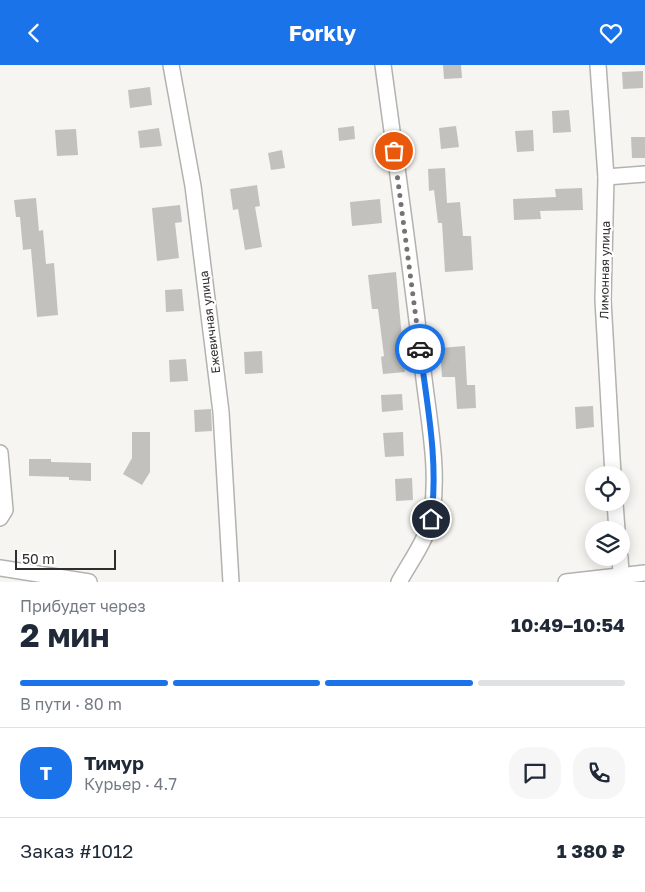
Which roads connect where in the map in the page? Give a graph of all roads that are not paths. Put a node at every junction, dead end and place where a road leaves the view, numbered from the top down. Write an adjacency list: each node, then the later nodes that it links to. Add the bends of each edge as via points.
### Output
1 (171, 65): 14 (street, Ежевичная улица, via 194,186 221,412)
2 (383, 65): 15 (street, via 433,461 431,519)
3 (598, 65): 5 (street, Лимонная улица)
4 (645, 174): 5 (street)
5 (606, 177): 7 (street, Лимонная улица, via 603,300)
6 (0, 453): 8 (street, via 5,510)
7 (612, 466)
8 (0, 517)
9 (620, 566): 12 (street)
10 (0, 568): 13 (street)
11 (645, 573): 12 (street)
12 (621, 575): 16 (street)
13 (88, 582)
14 (231, 582)
15 (399, 582)
16 (566, 582)

